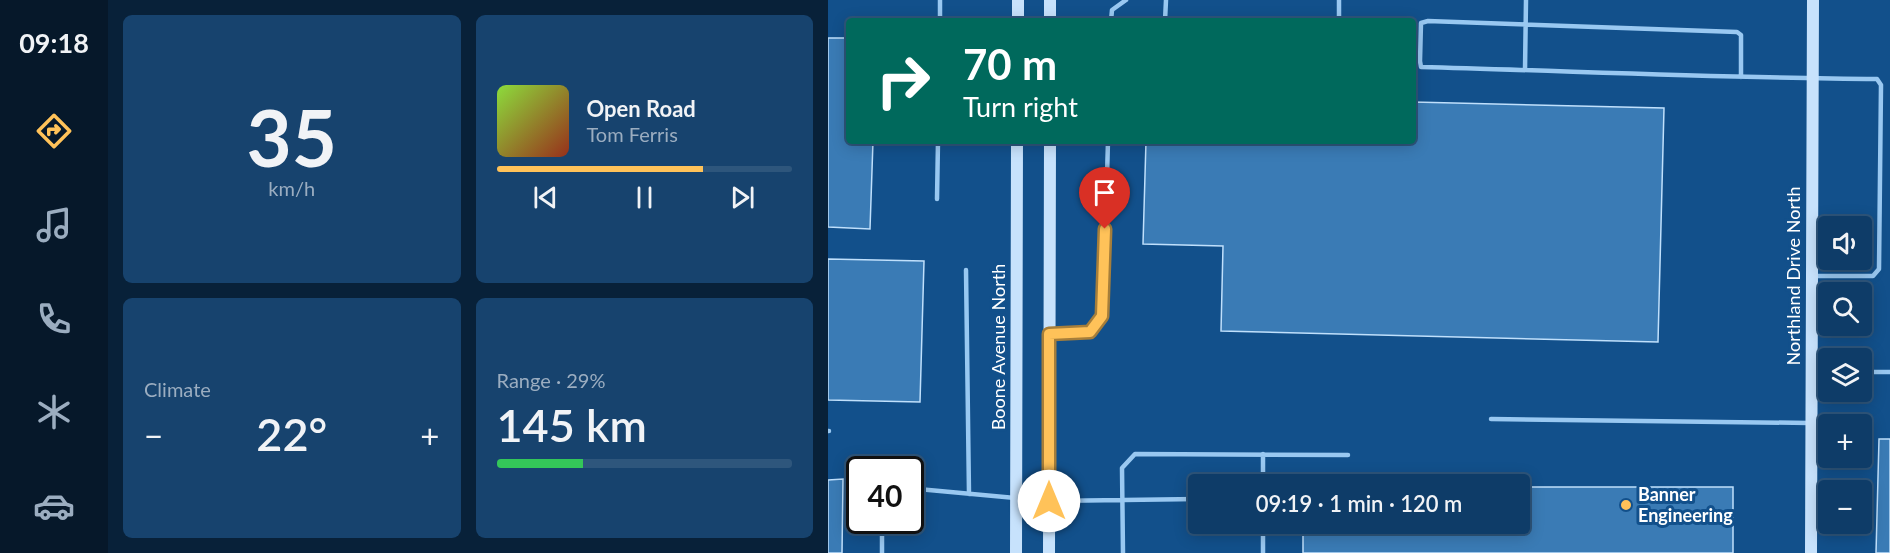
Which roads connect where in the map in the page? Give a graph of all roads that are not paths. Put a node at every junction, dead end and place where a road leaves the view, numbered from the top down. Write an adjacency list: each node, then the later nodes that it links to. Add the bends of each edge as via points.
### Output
1 (940, 0): 9 (lane)
2 (1018, 0): 10 (street)
3 (1050, 0): 11 (street)
4 (1126, 0): 12 (lane, via 1112,10)
5 (1166, 0): 13 (lane)
6 (1340, 0): 14 (lane)
7 (1526, 0): 15 (lane)
8 (1813, 0): 18 (street, Northland Drive North)
9 (940, 18)
10 (1018, 18)
11 (1050, 18)
12 (1111, 18)
13 (1165, 18)
14 (1339, 18)
15 (1526, 24): 16 (lane); 16 (lane, via 1421,23 1420,61 1421,67); 17 (lane, via 1737,32 1741,35)
16 (1525, 70): 17 (lane)
17 (1741, 76): 18 (lane)
18 (1813, 79): 25 (street, Northland Drive North); 25 (lane, via 1877,79 1881,85 1879,269 1873,276)
19 (938, 144): 23 (lane)
20 (1017, 144): 38 (street, Boone Avenue North)
21 (1050, 144): 26 (street)
22 (1108, 144): 26 (lane, via 1102,316 1090,332)
23 (937, 199)
24 (966, 270): 37 (lane)
25 (1812, 276): 27 (street, Northland Drive North)
26 (1049, 334): 41 (street)
27 (1812, 372): 28 (lane); 32 (street, Northland Drive North)
28 (1818, 372)
29 (1872, 372): 30 (lane)
30 (1890, 372)
31 (1491, 419): 32 (lane)
32 (1812, 423): 49 (street, Northland Drive North)
33 (1263, 454): 34 (lane); 35 (lane); 40 (lane, via 1135,454 1122,468)
34 (1348, 455)
35 (1263, 474)
36 (924, 490): 37 (lane)
37 (969, 494): 38 (lane)
38 (1016, 499): 41 (lane); 45 (street, Boone Avenue North)
39 (1188, 499): 40 (lane)
40 (1123, 500): 41 (lane); 47 (lane)
41 (1049, 501): 46 (street)
42 (882, 534): 44 (lane)
43 (1263, 534): 48 (lane)
44 (882, 553)
45 (1016, 553)
46 (1049, 553)
47 (1123, 553)
48 (1263, 553)
49 (1811, 553)

